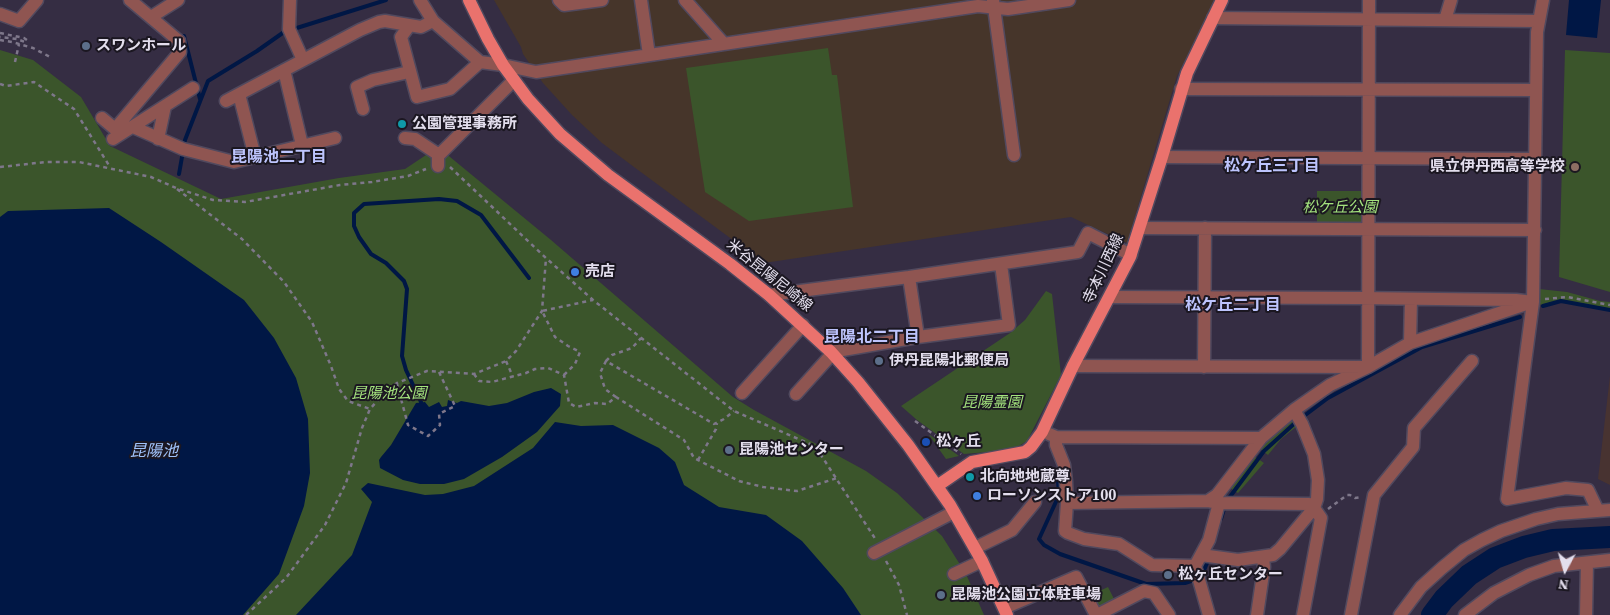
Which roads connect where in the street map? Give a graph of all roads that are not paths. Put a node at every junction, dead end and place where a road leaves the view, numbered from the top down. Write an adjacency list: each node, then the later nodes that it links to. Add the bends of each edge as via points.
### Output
1 (37, 0): 17 (street, via 19,21)
2 (130, 0): 18 (street)
3 (178, 0): 18 (street)
4 (290, 0): 27 (street, via 289,29)
5 (420, 0): 22 (street)
6 (469, 0): 29 (main road, 米谷昆陽尼崎線)
7 (559, 0): 8 (street, via 564,5)
8 (602, 0)
9 (641, 0): 26 (street)
10 (685, 0): 25 (street)
11 (1070, 0): 16 (street, via 1008,9)
12 (1222, 0): 19 (main road, 寺本川西線)
13 (1370, 0): 20 (street)
14 (1451, 0): 21 (street)
15 (1543, 0): 23 (street)
16 (994, 4): 25 (street); 48 (street)
17 (0, 14)
18 (151, 18): 41 (street, via 179,40 180,52 115,129)
19 (1213, 18): 20 (street); 34 (main road, 寺本川西線)
20 (1370, 19): 21 (street); 35 (street)
21 (1444, 20): 23 (street)
22 (433, 21): 24 (street, via 421,27); 28 (street)
23 (1538, 21): 36 (street)
24 (409, 26): 27 (street, via 386,20 379,22); 31 (street, via 401,37)
25 (724, 44): 26 (street)
26 (649, 55): 29 (street, via 536,72)
27 (303, 60): 30 (street)
28 (480, 62): 29 (street); 31 (street, via 450,90 417,97)
29 (504, 65): 32 (main road, 米谷昆陽尼崎線)
30 (284, 70): 37 (street); 47 (street)
31 (409, 72): 40 (street, via 373,80 353,89)
32 (514, 80): 44 (street, via 438,160 415,138); 60 (main road, 米谷昆陽尼崎線, via 541,115 582,154)
33 (192, 88): 39 (street)
34 (1181, 89): 35 (street); 50 (main road, 寺本川西線)
35 (1370, 89): 36 (street); 51 (street)
36 (1536, 90): 52 (street)
37 (239, 94): 38 (street); 49 (street)
38 (226, 101)
39 (165, 106): 42 (street); 46 (street)
40 (363, 109)
41 (102, 118)
42 (133, 127): 45 (street); 46 (street)
43 (335, 138): 47 (street)
44 (405, 138)
45 (113, 139)
46 (158, 139): 49 (street, via 234,162)
47 (302, 145): 49 (street)
48 (1014, 155)
49 (255, 157)
50 (1162, 157): 51 (street); 53 (main road, 寺本川西線)
51 (1369, 159): 52 (street); 55 (street)
52 (1535, 159): 56 (street)
53 (1140, 228): 54 (street); 57 (main road, 寺本川西線)
54 (1205, 228): 55 (street); 62 (street)
55 (1368, 229): 56 (street); 63 (street)
56 (1535, 230): 65 (street)
57 (1131, 255): 58 (street, via 1087,232 1078,252); 61 (main road, 寺本川西線)
58 (1001, 264): 59 (street); 67 (street, via 1009,325)
59 (909, 277): 60 (street); 67 (street)
60 (769, 296): 66 (main road, 米谷昆陽尼崎線)
61 (1110, 297): 62 (street); 70 (main road, 寺本川西線)
62 (1204, 297): 63 (street); 71 (street)
63 (1368, 299): 64 (street); 72 (street)
64 (1411, 299): 65 (street); 68 (street)
65 (1533, 302): 68 (street); 85 (street, via 1507,499 1566,488 1588,490)
66 (803, 325): 69 (main road, 米谷昆陽尼崎線); 74 (street)
67 (918, 337): 69 (street)
68 (1410, 344): 72 (street)
69 (832, 353): 75 (street); 80 (main road, 米谷昆陽尼崎線, via 884,414)
70 (1074, 366): 71 (street); 77 (main road, 寺本川西線)
71 (1204, 367): 72 (street)
72 (1368, 367): 76 (street, via 1330,385)
73 (1470, 369): 102 (street, via 1427,422 1414,428 1413,447 1401,470 1373,497)
74 (742, 393)
75 (796, 394)
76 (1294, 410): 79 (street); 84 (street, via 1314,454 1318,480)
77 (1042, 432): 78 (street); 80 (main road, 寺本川西線, via 1025,452 972,462)
78 (1056, 437): 79 (street); 83 (street, via 1064,465)
79 (1261, 438): 82 (street)
80 (937, 486): 86 (main road, 米谷昆陽尼崎線)
81 (1034, 502): 87 (street, via 1024,525)
82 (1214, 502): 83 (street); 84 (street, via 1309,504); 90 (street, via 1212,532)
83 (1067, 503): 90 (street, via 1065,531 1068,533 1119,544 1152,565)
84 (1315, 510): 89 (street, via 1280,549); 101 (street, via 1321,518)
85 (1604, 510): 103 (street, via 1536,519 1482,540 1464,550 1421,587)
86 (954, 512): 87 (main road, 米谷昆陽尼崎線); 88 (street)
87 (974, 548): 92 (main road, 米谷昆陽尼崎線)
88 (878, 551)
89 (1263, 557): 90 (street); 100 (street)
90 (1198, 560): 99 (street)
91 (1610, 560): 93 (street)
92 (982, 562): 94 (street); 95 (main road, 米谷昆陽尼崎線)
93 (1587, 563): 96 (street, via 1554,566 1529,575); 104 (street)
94 (954, 574)
95 (1006, 612): 97 (street, via 1076,577)
96 (1469, 612)
97 (1096, 615): 98 (street, via 1144,591 1154,593)
98 (1169, 615)
99 (1209, 615)
100 (1257, 615)
101 (1303, 615)
102 (1351, 615)
103 (1400, 615)
104 (1586, 615)

